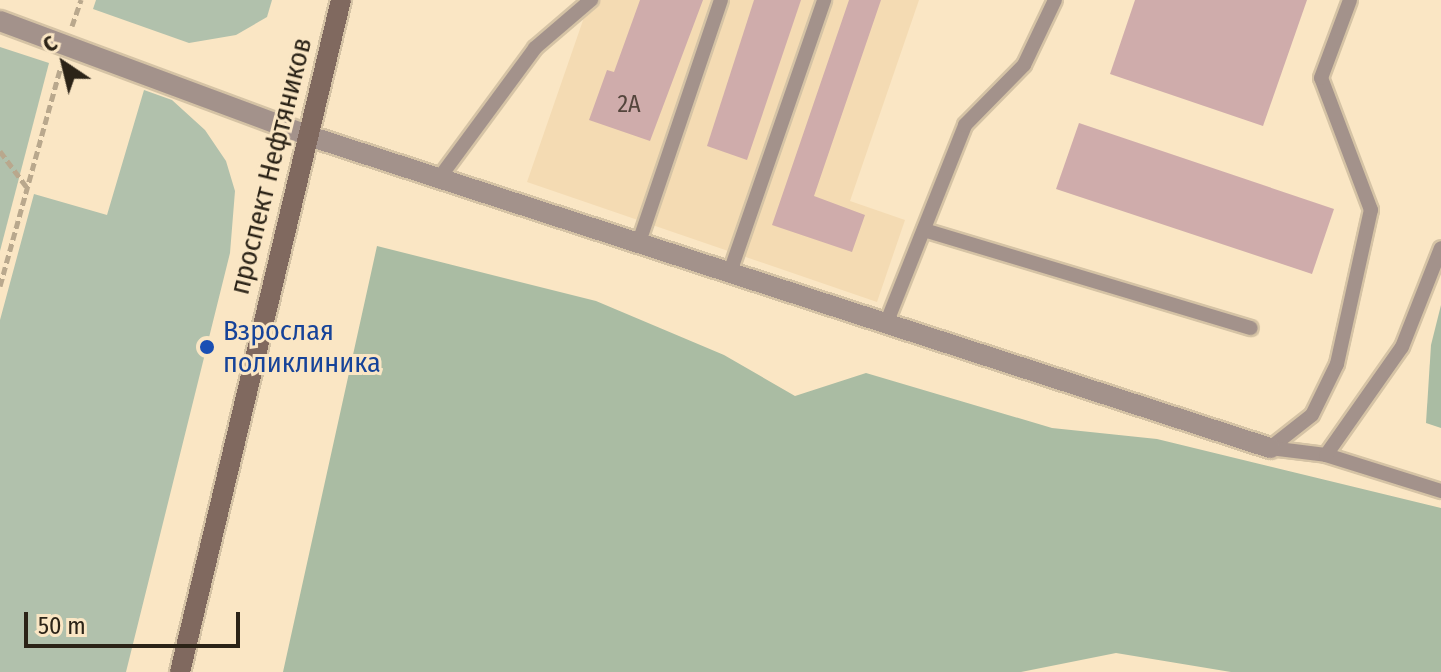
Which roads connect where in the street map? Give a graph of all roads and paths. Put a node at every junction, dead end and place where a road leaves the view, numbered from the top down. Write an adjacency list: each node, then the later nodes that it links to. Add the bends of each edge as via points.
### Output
1 (81, 0): 9 (path)
2 (341, 0): 10 (main road, проспект Нефтяников)
3 (591, 0): 12 (lane, via 535,48)
4 (721, 0): 15 (lane)
5 (824, 0): 17 (lane)
6 (1055, 0): 14 (lane, via 1024,65 965,125)
7 (1350, 0): 21 (lane, via 1321,78 1371,210 1337,364 1312,415)
8 (0, 21): 9 (street)
9 (67, 44): 10 (street); 13 (path)
10 (306, 135): 12 (street); 24 (main road, проспект Нефтяников)
11 (0, 151): 13 (path)
12 (440, 177): 15 (street)
13 (28, 189): 18 (path)
14 (924, 230): 19 (lane); 20 (lane)
15 (638, 245): 17 (street)
16 (1441, 248): 22 (lane, via 1402,347)
17 (729, 275): 19 (street)
18 (0, 286)
19 (886, 324): 21 (street)
20 (1251, 328)
21 (1270, 448): 22 (lane)
22 (1326, 455): 23 (lane)
23 (1441, 491)
24 (180, 672)

